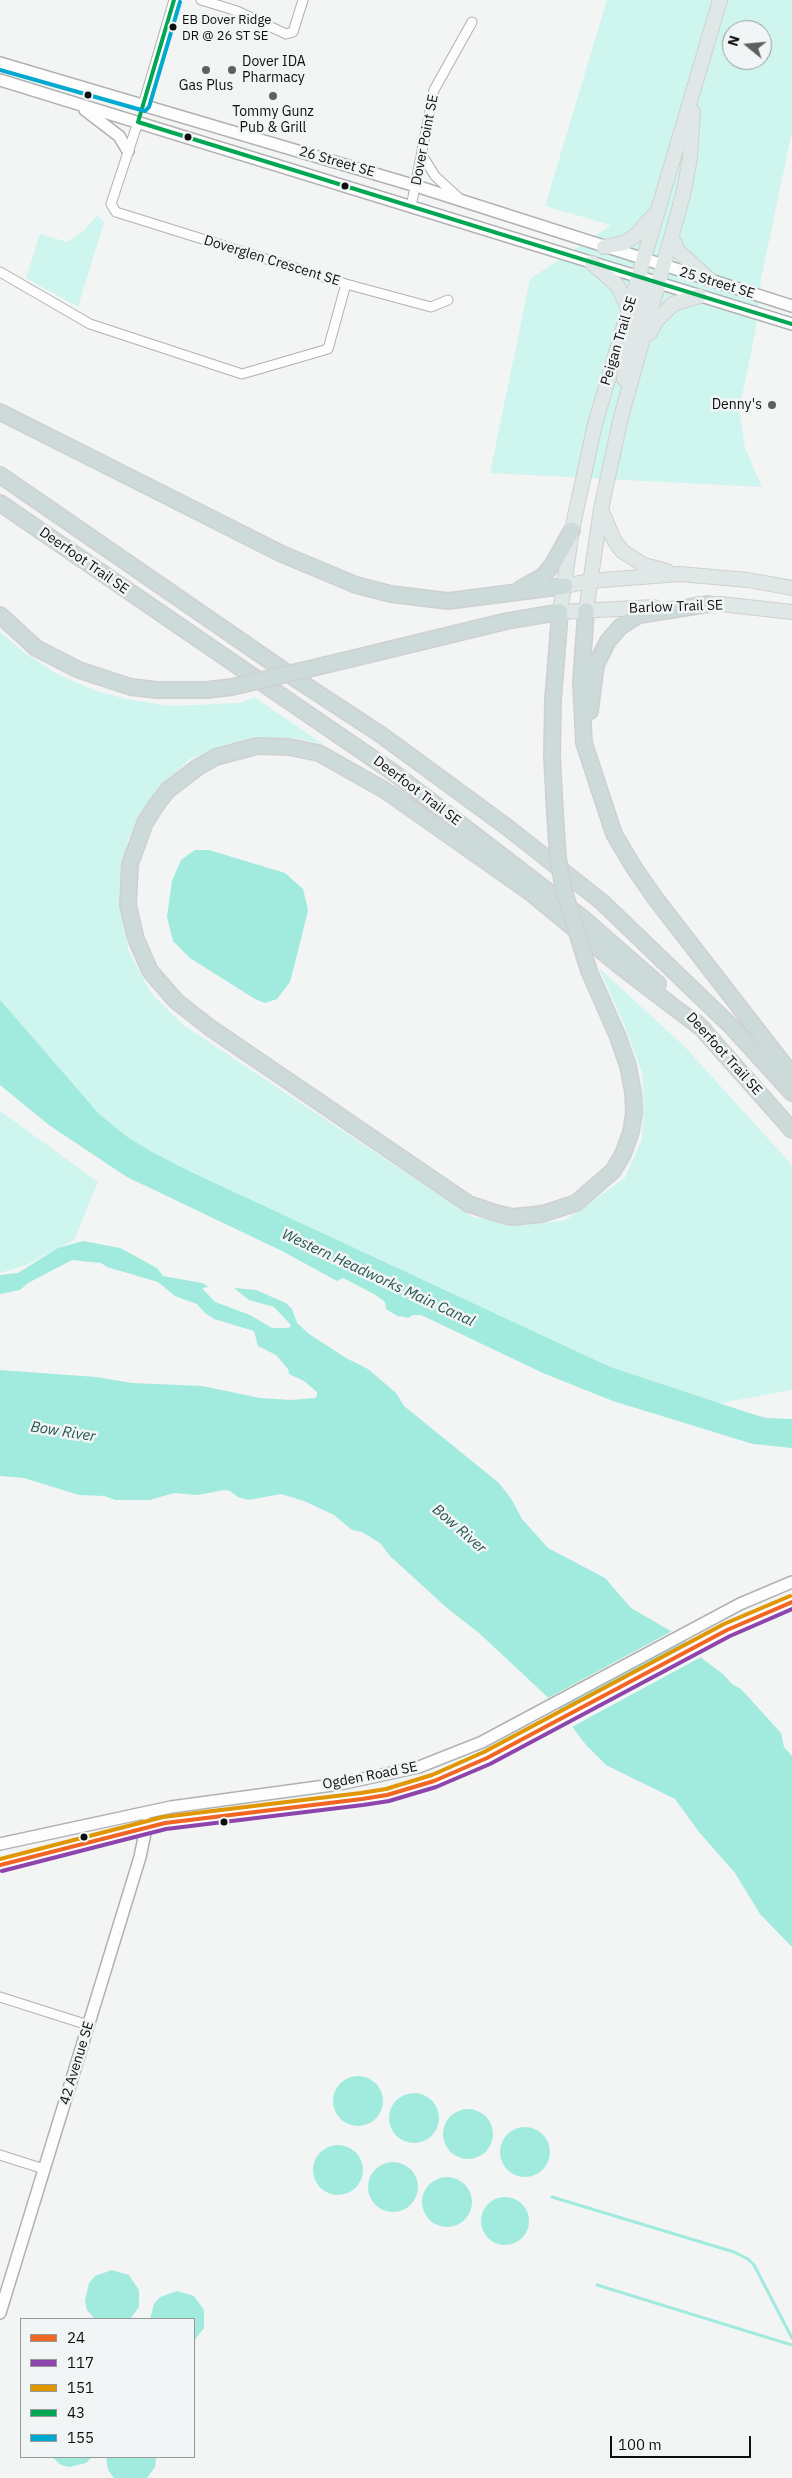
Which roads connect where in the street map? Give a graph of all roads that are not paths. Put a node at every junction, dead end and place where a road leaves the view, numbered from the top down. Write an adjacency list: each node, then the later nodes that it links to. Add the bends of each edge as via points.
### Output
1 (174, 0): 10 (street)
2 (201, 0): 3 (street, via 237,10 286,34 294,32)
3 (303, 0)
4 (720, 0): 7 (main road, Peigan Trail SE)
5 (472, 22): 13 (street, Dover Point SE, via 434,90)
6 (0, 62): 10 (street, 26 Street SE)
7 (698, 74): 17 (main road, Peigan Trail SE); 18 (main road, Peigan Trail SE, via 690,158)
8 (0, 80): 9 (street, 26 Street SE)
9 (78, 104): 11 (street, 26 Street SE); 12 (street, via 119,136)
10 (143, 105): 11 (street); 14 (street, 26 Street SE)
11 (138, 122): 12 (street, Doverglen Crescent SE); 16 (street, 26 Street SE)
12 (128, 151): 27 (street, Doverglen Crescent SE, via 111,204 116,212)
13 (422, 155): 14 (street, Dover Point SE); 15 (street, via 435,176)
14 (416, 186): 15 (street, 26 Street SE); 16 (street, Dover Point SE)
15 (462, 201): 19 (street, 26 Street SE)
16 (410, 207): 21 (street, 26 Street SE)
17 (657, 213): 19 (main road, via 628,240); 20 (main road, Peigan Trail SE)
18 (672, 237): 22 (main road, Peigan Trail SE); 25 (main road, via 678,251)
19 (604, 247): 20 (street, 26 Street SE)
20 (643, 260): 22 (street, 25 Street SE); 24 (main road, via 647,268)
21 (592, 263): 24 (street, 26 Street SE); 31 (main road, via 618,286)
22 (664, 266): 25 (street, 25 Street SE); 26 (main road, Peigan Trail SE)
23 (0, 272): 27 (street, Doverglen Crescent SE, via 90,324 242,374 328,349)
24 (642, 276): 26 (street, 25 Street SE); 31 (main road, Peigan Trail SE); 35 (main road, via 619,399)
25 (710, 280): 30 (street, 25 Street SE)
26 (660, 281): 28 (street, 25 Street SE); 33 (main road, Peigan Trail SE)
27 (346, 284): 29 (street, via 431,307)
28 (699, 296): 32 (street, 25 Street SE); 33 (main road, via 673,304 664,312)
29 (448, 300)
30 (792, 306)
31 (628, 308): 39 (main road, Peigan Trail SE, via 595,424)
32 (792, 324)
33 (641, 349): 35 (main road, Peigan Trail SE)
34 (0, 412): 44 (highway, via 282,554 356,585 391,594 448,600)
35 (621, 417): 38 (main road, Peigan Trail SE)
36 (0, 475): 53 (highway, Deerfoot Trail SE, via 380,734 507,827 602,902 725,1020)
37 (0, 503): 51 (highway, Deerfoot Trail SE, via 394,773 585,920)
38 (601, 509): 40 (main road, via 622,551 644,565); 41 (main road, Peigan Trail SE)
39 (572, 530): 42 (main road, Peigan Trail SE); 44 (highway, via 543,576)
40 (680, 574): 41 (main road, Barlow Trail SE); 43 (main road, Barlow Trail SE)
41 (589, 581): 42 (main road, Barlow Trail SE); 46 (main road, Peigan Trail SE)
42 (565, 586): 44 (highway); 47 (main road, Peigan Trail SE)
43 (792, 588)
44 (512, 594)
45 (709, 604): 46 (main road, Barlow Trail SE); 48 (main road, Barlow Trail SE); 50 (highway, via 639,615 620,627 608,641 593,680 590,707)
46 (586, 611): 47 (main road, Barlow Trail SE); 50 (highway, via 582,648 582,716 584,743)
47 (560, 612): 49 (highway, bridge, via 507,621 232,688 206,690 131,687 79,670 36,648); 51 (highway, bridge, via 552,756 558,858 564,891 589,971 628,1066 634,1112 628,1140 613,1171 576,1203 542,1214 512,1217 469,1204 191,1015 150,971 141,952 128,905 130,864 145,823 157,804 168,790 198,766 216,757 257,746 289,747 319,753 386,791 531,893 620,966)
48 (792, 612)
49 (0, 615)
50 (592, 764): 52 (highway, via 605,812 633,866)
51 (704, 1030): 54 (highway, Deerfoot Trail SE)
52 (792, 1075)
53 (792, 1093)
54 (792, 1130)
55 (792, 1582): 57 (street, Ogden Road SE, via 740,1604 482,1742 419,1768 340,1784)
56 (792, 1602): 58 (street, Ogden Road SE, via 727,1630 487,1758 434,1781 387,1795)
57 (149, 1811): 58 (street, 42 Avenue SE); 59 (street, Ogden Road SE)
58 (146, 1828): 60 (street, Ogden Road SE); 62 (street, 42 Avenue SE)
59 (0, 1844)
60 (0, 1865)
61 (0, 1997): 62 (street)
62 (88, 2025): 64 (street, 42 Avenue SE)
63 (0, 2156): 64 (street)
64 (44, 2169): 65 (street, 42 Avenue SE)
65 (0, 2312)

